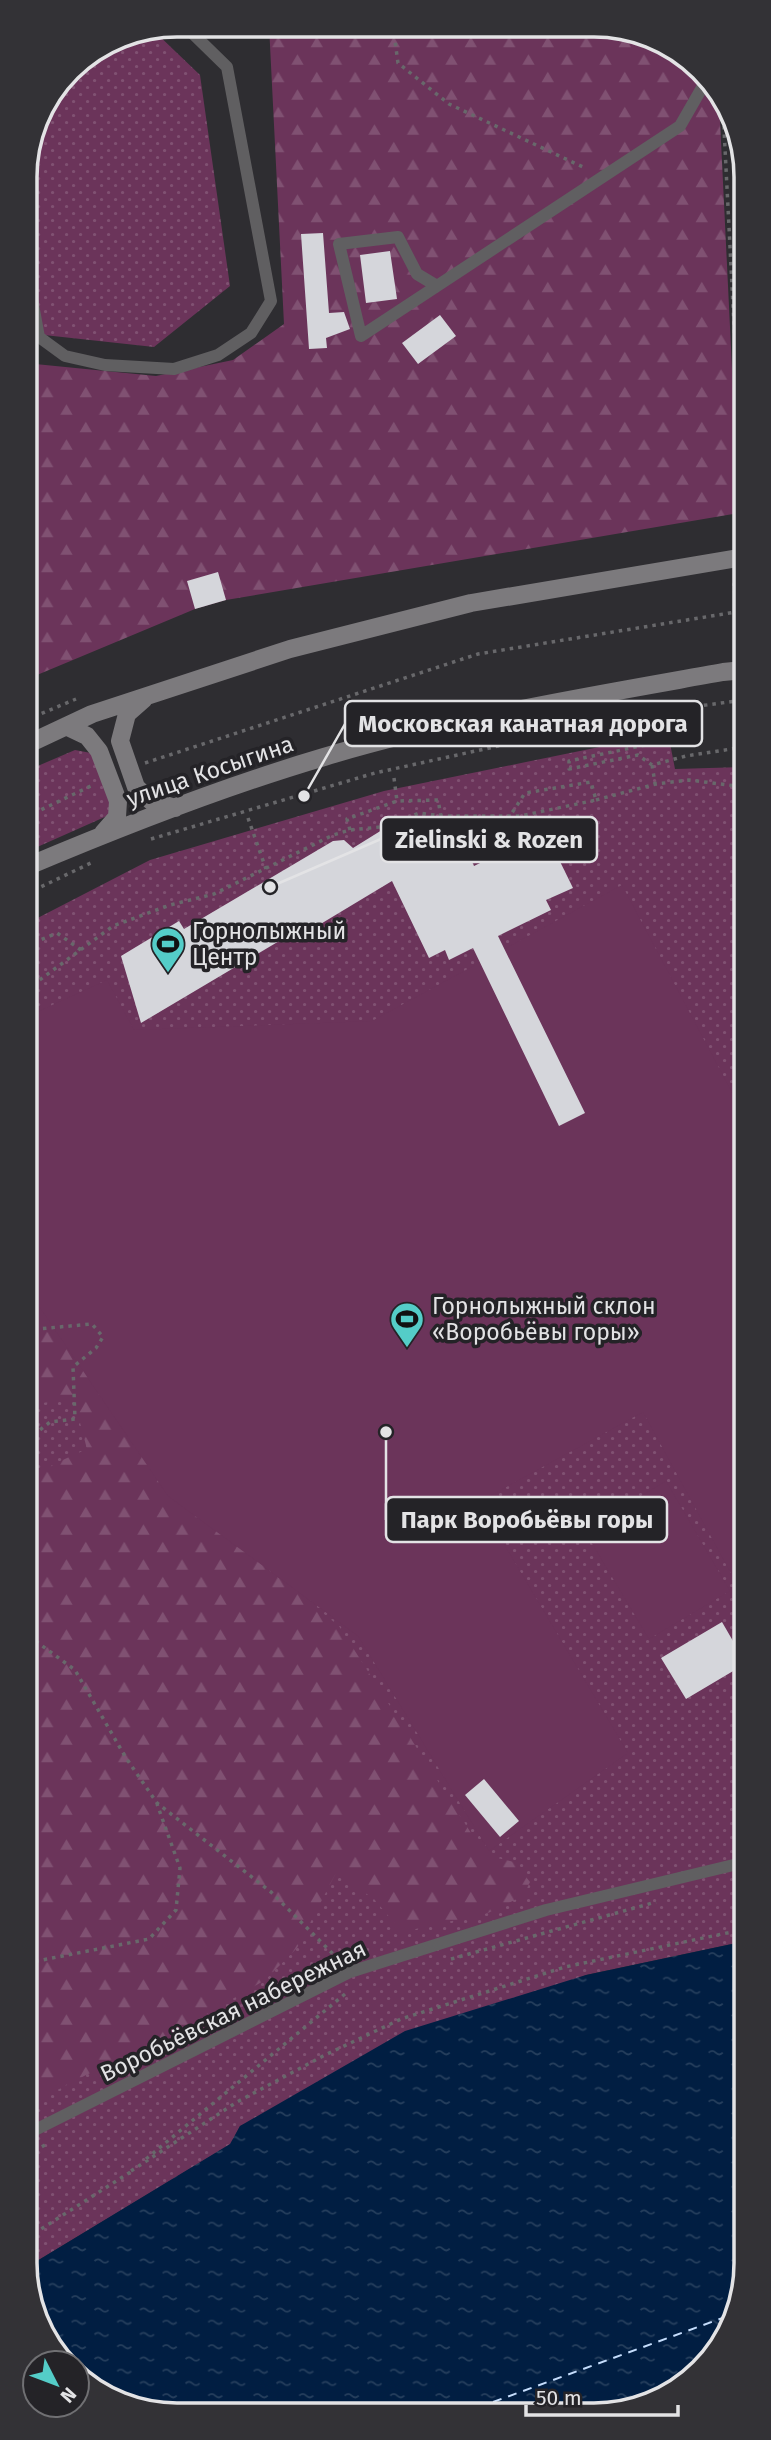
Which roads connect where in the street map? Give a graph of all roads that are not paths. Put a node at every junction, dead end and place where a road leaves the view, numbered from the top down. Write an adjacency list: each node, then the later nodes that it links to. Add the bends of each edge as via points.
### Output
1 (197, 37): 5 (lane, via 228,67 271,302 251,333 218,355 174,369 105,365 65,356)
2 (702, 88): 3 (lane, via 680,126)
3 (437, 286): 3 (lane, via 417,274 398,237 339,244 361,336)
4 (37, 326): 5 (lane)
5 (39, 337)
6 (734, 559): 8 (main road, via 471,603 290,649)
7 (734, 671): 11 (main road, улица Косыгина, via 464,721 325,757)
8 (146, 697): 9 (main road); 11 (main road, via 127,714 120,741 136,787 151,801)
9 (66, 726): 10 (main road); 12 (main road, via 87,736 99,751 118,801 117,817)
10 (37, 740)
11 (175, 808): 12 (main road, улица Косыгина)
12 (101, 836): 13 (main road, улица Косыгина)
13 (37, 862)
14 (734, 1865): 15 (lane, Воробьёвская набережная, via 546,1910 350,1972)
15 (37, 2129)

